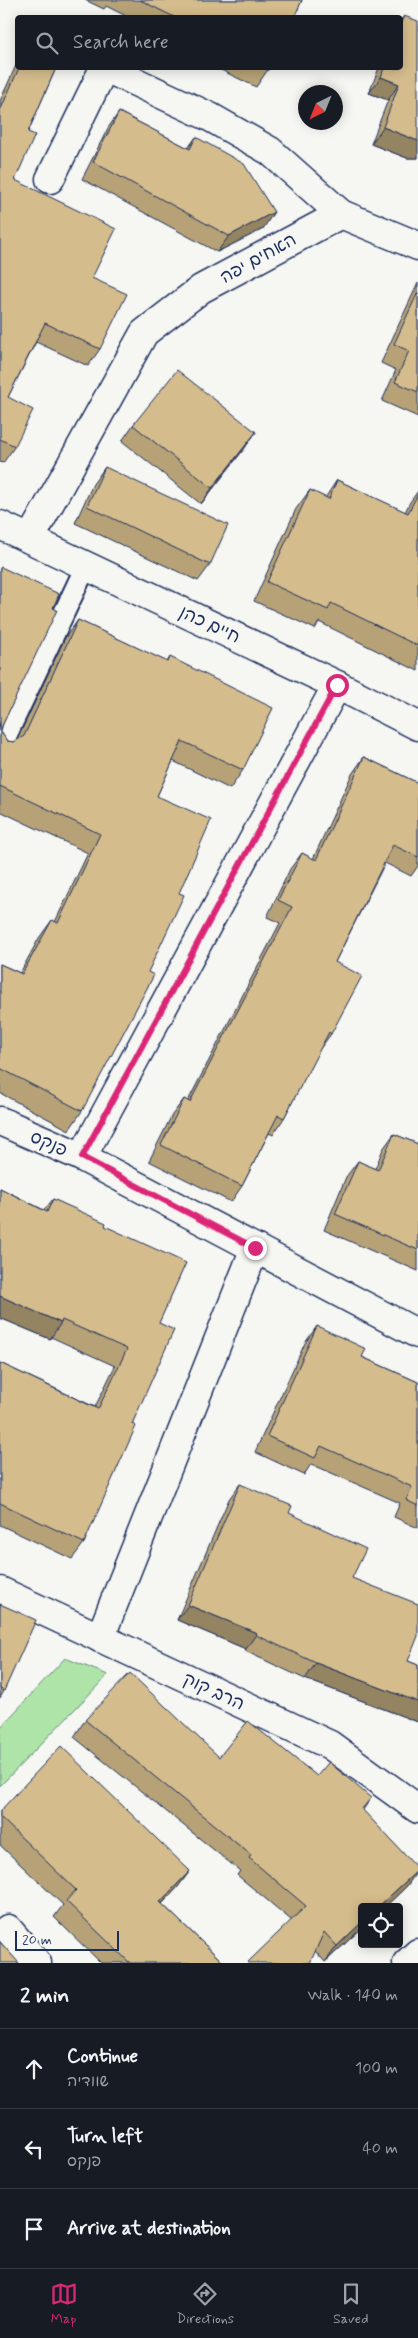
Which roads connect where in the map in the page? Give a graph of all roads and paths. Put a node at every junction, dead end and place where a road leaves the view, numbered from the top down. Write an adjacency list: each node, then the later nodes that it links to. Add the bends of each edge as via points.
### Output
1 (104, 70): 3 (street)
2 (109, 70): 4 (street, via 210,117 270,151)
3 (50, 179)
4 (341, 214): 5 (street); 7 (street, האחים יפה, via 202,289 144,333)
5 (418, 246)
6 (0, 525): 7 (street, חיים כהן)
7 (30, 539): 8 (street, חיים כהן)
8 (86, 566): 9 (street, חיים כהן); 11 (lane)
9 (337, 685): 10 (street, חיים כהן); 13 (street)
10 (418, 726)
11 (0, 750)
12 (0, 1121): 13 (street, פנקס)
13 (82, 1157): 14 (street, פנקס)
14 (255, 1248): 15 (street, פנקס); 17 (street)
15 (418, 1334)
16 (0, 1591): 17 (street, הרב קוק)
17 (100, 1638): 18 (street, הרב קוק, via 330,1745)
18 (418, 1809)
19 (8, 1929): 21 (street)
20 (418, 1954): 22 (street)
21 (37, 1963)
22 (407, 1963)

